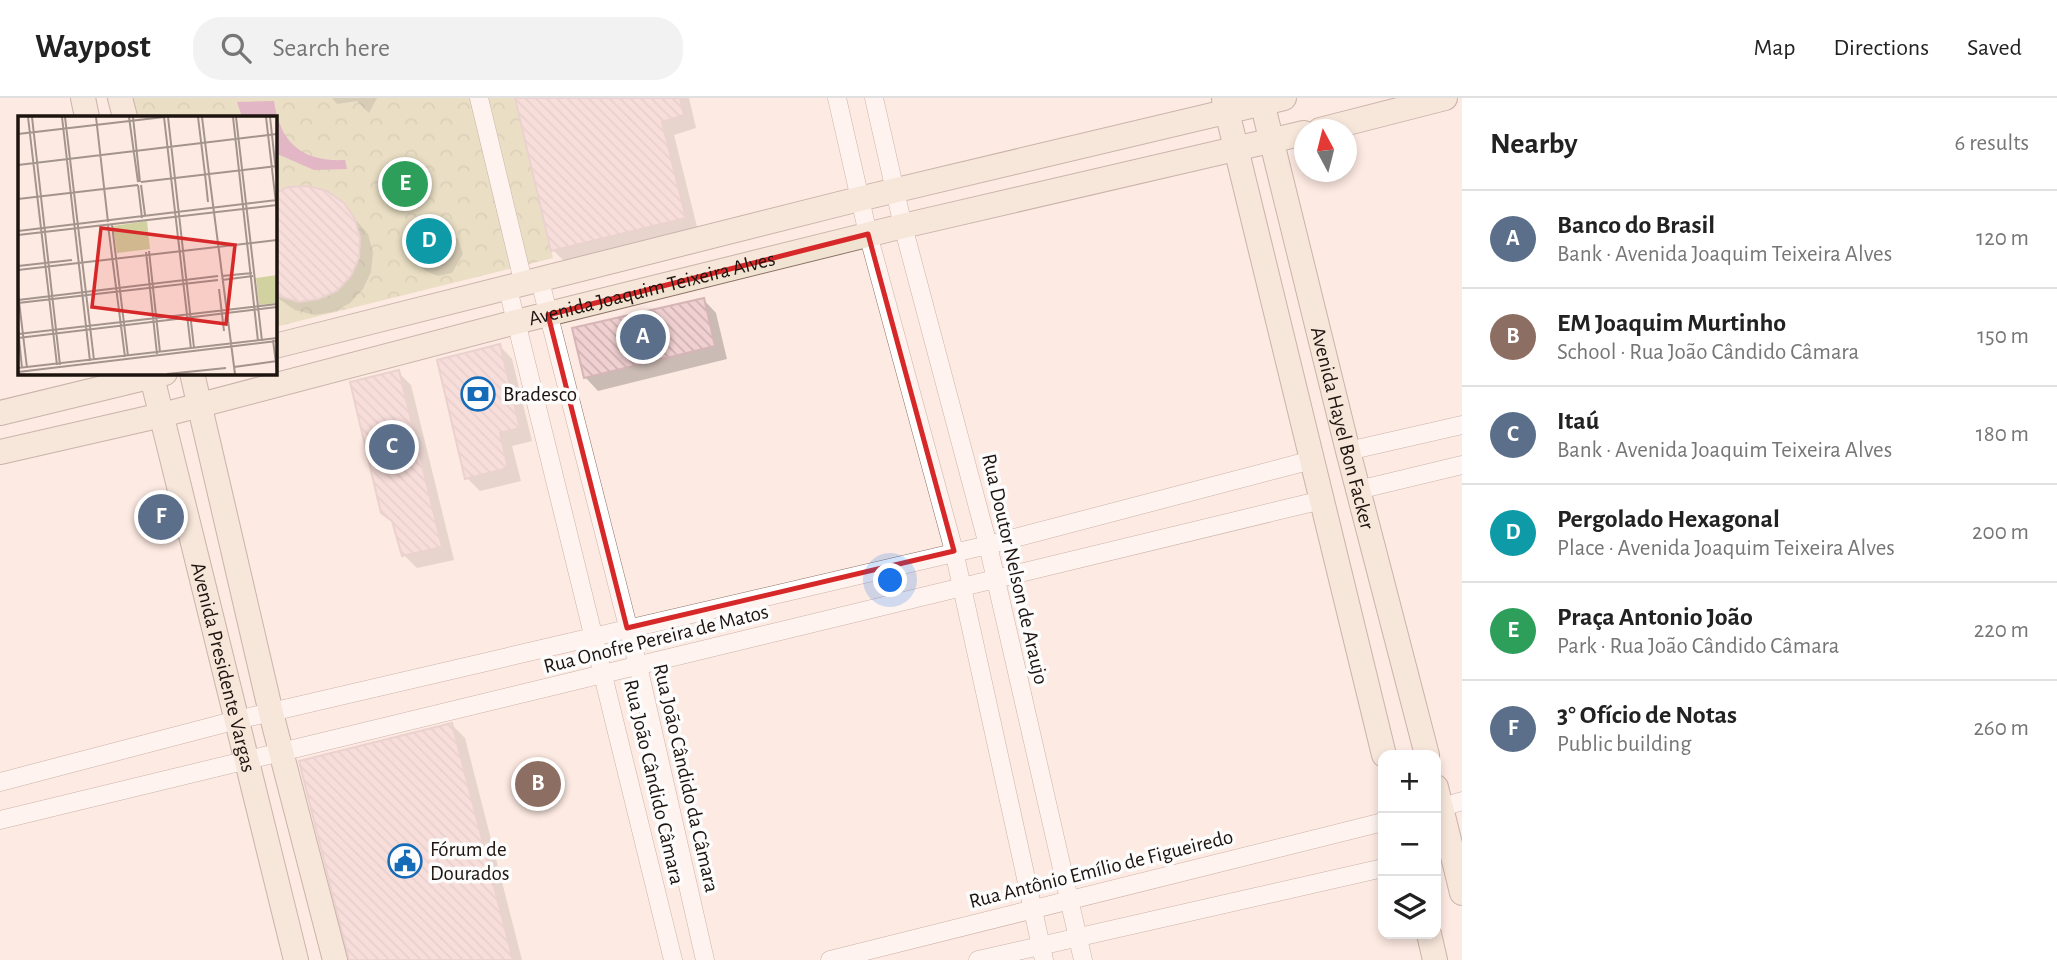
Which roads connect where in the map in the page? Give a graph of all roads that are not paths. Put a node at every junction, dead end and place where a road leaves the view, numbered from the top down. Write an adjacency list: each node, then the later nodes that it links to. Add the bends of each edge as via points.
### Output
1 (83, 98): 9 (main road)
2 (120, 98): 10 (main road)
3 (479, 98): 19 (street, Rua João Cândido Câmara)
4 (837, 98): 16 (street)
5 (874, 98): 15 (street, Rua Doutor Nelson de Araujo)
6 (1445, 98): 11 (main road)
7 (1269, 100): 8 (main road, Avenida Joaquim Teixeira Alves); 13 (main road, Avenida Hayel Bon Facker)
8 (1226, 105): 14 (main road, Avenida Hayel Bon Facker); 15 (main road, Avenida Joaquim Teixeira Alves)
9 (87, 116)
10 (125, 116)
11 (1357, 121)
12 (1294, 136): 13 (main road, Avenida Joaquim Teixeira Alves)
13 (1270, 142): 14 (main road, Avenida Joaquim Teixeira Alves); 30 (main road, Avenida Hayel Bon Facker)
14 (1235, 152): 17 (main road, Avenida Joaquim Teixeira Alves); 31 (main road, Avenida Hayel Bon Facker)
15 (894, 191): 16 (main road, Avenida Joaquim Teixeira Alves); 17 (street, Rua Doutor Nelson de Araujo)
16 (859, 199): 18 (street); 19 (main road, Avenida Joaquim Teixeira Alves)
17 (903, 226): 18 (main road, Avenida Joaquim Teixeira Alves); 35 (street, Rua Doutor Nelson de Araujo)
18 (868, 234): 20 (main road, Avenida Joaquim Teixeira Alves); 36 (street)
19 (524, 285): 20 (street, Rua João Cândido da Câmara); 21 (street, Rua João Cândido Câmara); 22 (main road, Avenida Joaquim Teixeira Alves)
20 (548, 315): 21 (main road, Avenida Joaquim Teixeira Alves); 39 (street, Rua João Cândido da Câmara)
21 (516, 322): 25 (main road, Avenida Joaquim Teixeira Alves); 40 (street, Rua João Cândido Câmara)
22 (276, 346)
23 (156, 374): 26 (main road); 27 (main road, Avenida Presidente Vargas)
24 (192, 374): 25 (main road, Avenida Presidente Vargas)
25 (200, 404): 27 (main road, Avenida Joaquim Teixeira Alves); 43 (main road, Avenida Presidente Vargas)
26 (0, 413)
27 (162, 415): 29 (main road, Avenida Joaquim Teixeira Alves); 44 (main road, Avenida Presidente Vargas)
28 (1462, 425): 30 (street)
29 (0, 452)
30 (1348, 452): 33 (main road, Avenida Hayel Bon Facker)
31 (1312, 460): 34 (main road, Avenida Hayel Bon Facker); 35 (street, Rua Onofre Pereira de Matos)
32 (1462, 465): 33 (street)
33 (1358, 490): 46 (main road, Avenida Hayel Bon Facker)
34 (1322, 500): 37 (street, Rua Onofre Pereira de Matos); 45 (main road, Avenida Hayel Bon Facker)
35 (988, 545): 36 (street, Rua Onofre Pereira de Matos); 37 (street, Rua Doutor Nelson de Araujo)
36 (954, 551): 38 (street); 39 (street, Rua Onofre Pereira de Matos)
37 (995, 580): 38 (street, Rua Onofre Pereira de Matos); 56 (street, Rua Doutor Nelson de Araujo)
38 (962, 588): 41 (street, Rua Onofre Pereira de Matos); 57 (street)
39 (627, 628): 40 (street, Rua Onofre Pereira de Matos); 41 (street, Rua João Cândido da Câmara)
40 (595, 636): 42 (street, Rua João Cândido Câmara); 43 (street, Rua Onofre Pereira de Matos)
41 (638, 666): 42 (street, Rua Onofre Pereira de Matos); 64 (street, Rua João Cândido da Câmara)
42 (605, 675): 47 (street, Rua Onofre Pereira de Matos); 63 (street, Rua João Cândido Câmara)
43 (271, 712): 44 (street, Rua Onofre Pereira de Matos); 47 (main road, Avenida Presidente Vargas)
44 (237, 720): 48 (main road, Avenida Presidente Vargas); 49 (street, Rua Onofre Pereira de Matos)
45 (1383, 750)
46 (1426, 750)
47 (282, 751): 48 (street, Rua Onofre Pereira de Matos); 62 (main road, Avenida Presidente Vargas)
48 (245, 759): 51 (street, Rua Onofre Pereira de Matos); 61 (main road, Avenida Presidente Vargas)
49 (0, 782)
50 (1444, 801): 53 (main road)
51 (0, 820)
52 (1378, 823): 56 (street, Rua Antônio Emílio de Figueiredo)
53 (1450, 852): 55 (main road)
54 (1378, 869): 58 (street)
55 (1462, 893)
56 (1068, 900): 57 (street, Rua Antônio Emílio de Figueiredo); 58 (street, Rua Doutor Nelson de Araujo)
57 (1031, 910): 60 (street); 65 (street, Rua Antônio Emílio de Figueiredo)
58 (1077, 937): 60 (street); 67 (street, Rua Doutor Nelson de Araujo)
59 (1430, 939): 68 (main road)
60 (1042, 953): 66 (street)
61 (296, 960)
62 (335, 960)
63 (673, 960)
64 (705, 960)
65 (830, 960)
66 (978, 960)
67 (1083, 960)
68 (1435, 960)

